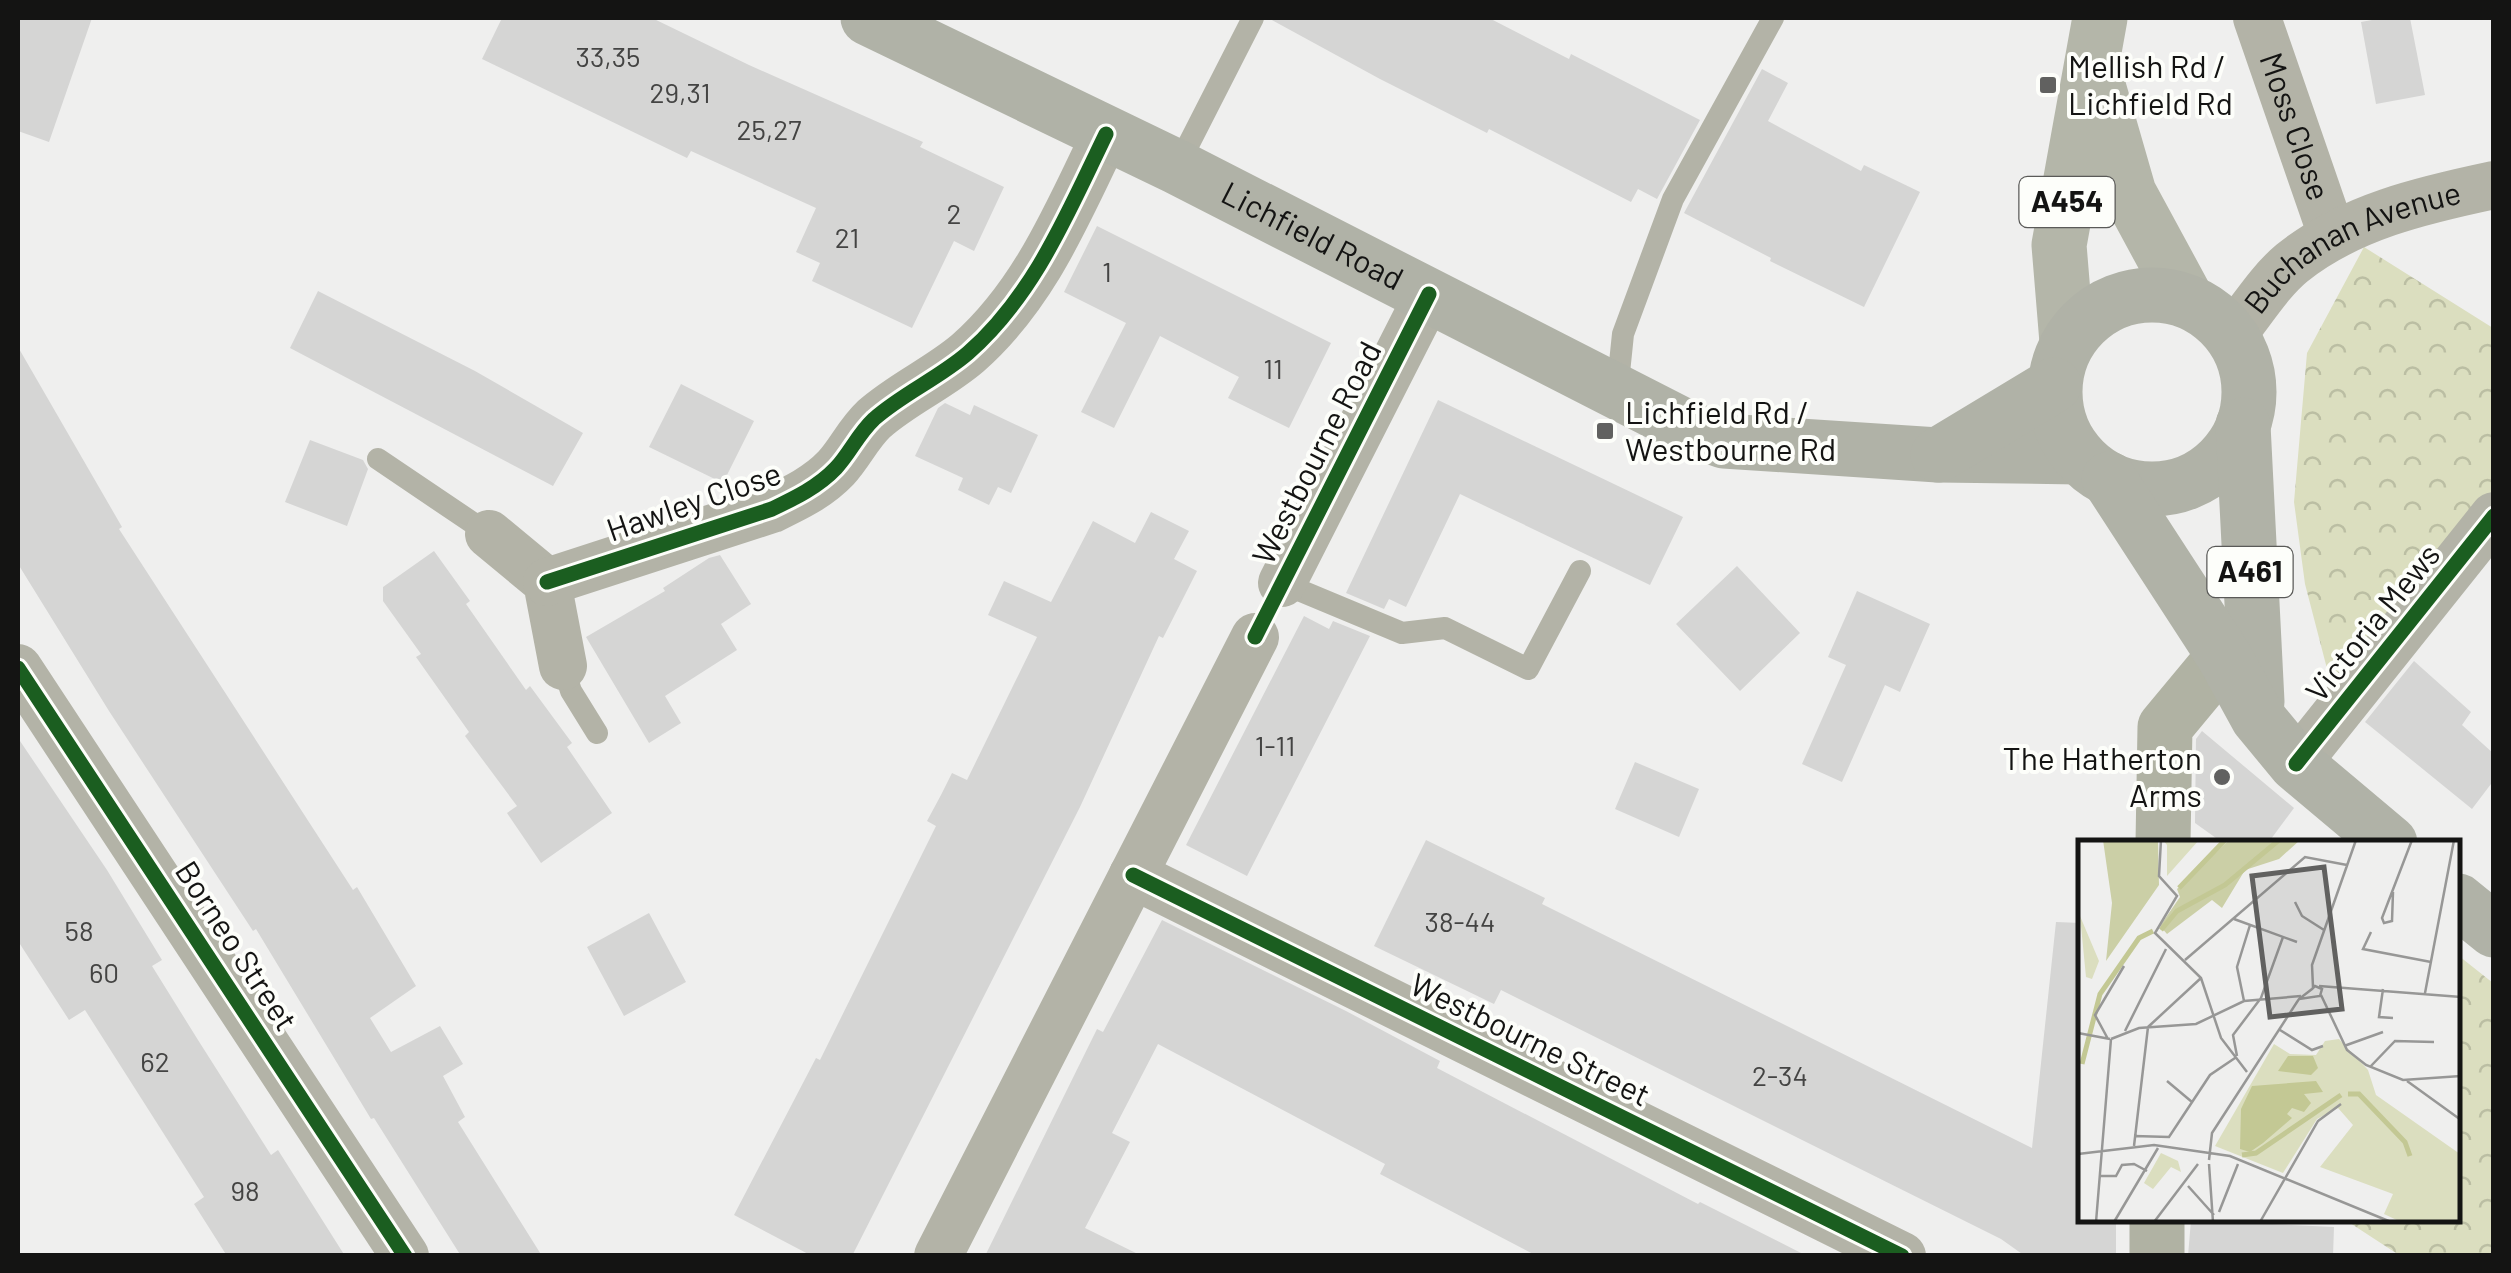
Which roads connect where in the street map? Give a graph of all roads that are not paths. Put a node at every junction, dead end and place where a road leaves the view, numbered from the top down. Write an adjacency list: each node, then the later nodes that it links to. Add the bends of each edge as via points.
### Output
1 (868, 18): 6 (highway, Lichfield Road)
2 (1254, 18): 7 (lane)
3 (1773, 18): 14 (lane, via 1673,199 1623,334)
4 (2257, 18): 9 (street, Moss Close)
5 (2096, 40): 11 (main road, A454, via 2129,193); 13 (main road, A454, via 2059,245)
6 (1106, 134): 7 (highway, Lichfield Road); 22 (street, Hawley Close, via 1043,262 1006,315 966,354 875,418 837,467 806,492)
7 (1177, 167): 10 (highway, Lichfield Road)
8 (2494, 185): 9 (street, Buchanan Avenue, via 2416,202)
9 (2332, 235): 12 (street, Buchanan Avenue, via 2289,266)
10 (1429, 294): 14 (highway, Lichfield Road); 23 (street, Westbourne Road)
11 (2187, 300): 12 (highway); 13 (highway, via 2127,297 2090,316)
12 (2232, 335): 15 (highway, via 2249,384)
13 (2061, 363): 16 (highway); 18 (highway, via 2060,425)
14 (1617, 392): 16 (highway, Lichfield Road, via 1724,441)
15 (2244, 425): 18 (highway, via 2227,455 2186,484 2132,488); 28 (highway, A461)
16 (1938, 455): 18 (highway, Lichfield Road)
17 (378, 459): 20 (lane)
18 (2094, 468): 25 (highway, A461)
19 (2494, 516): 30 (street, Victoria Mews)
20 (489, 534): 22 (street)
21 (1580, 571): 23 (lane, via 1528,669 1445,628 1402,633)
22 (547, 582): 26 (street)
23 (1282, 583)
24 (1255, 637): 33 (street)
25 (2224, 656): 28 (highway, A461); 31 (street, via 2165,727)
26 (563, 666): 29 (lane)
27 (18, 668): 37 (street, Borneo Street)
28 (2258, 718): 30 (highway, A461)
29 (597, 733)
30 (2296, 764): 32 (highway, A461)
31 (2163, 840)
32 (2386, 840)
33 (1133, 875): 38 (street); 39 (street, Westbourne Street)
34 (2461, 902): 35 (highway)
35 (2494, 930)
36 (2157, 1223): 40 (street)
37 (405, 1256)
38 (938, 1256)
39 (1902, 1256)
40 (2156, 1256)

